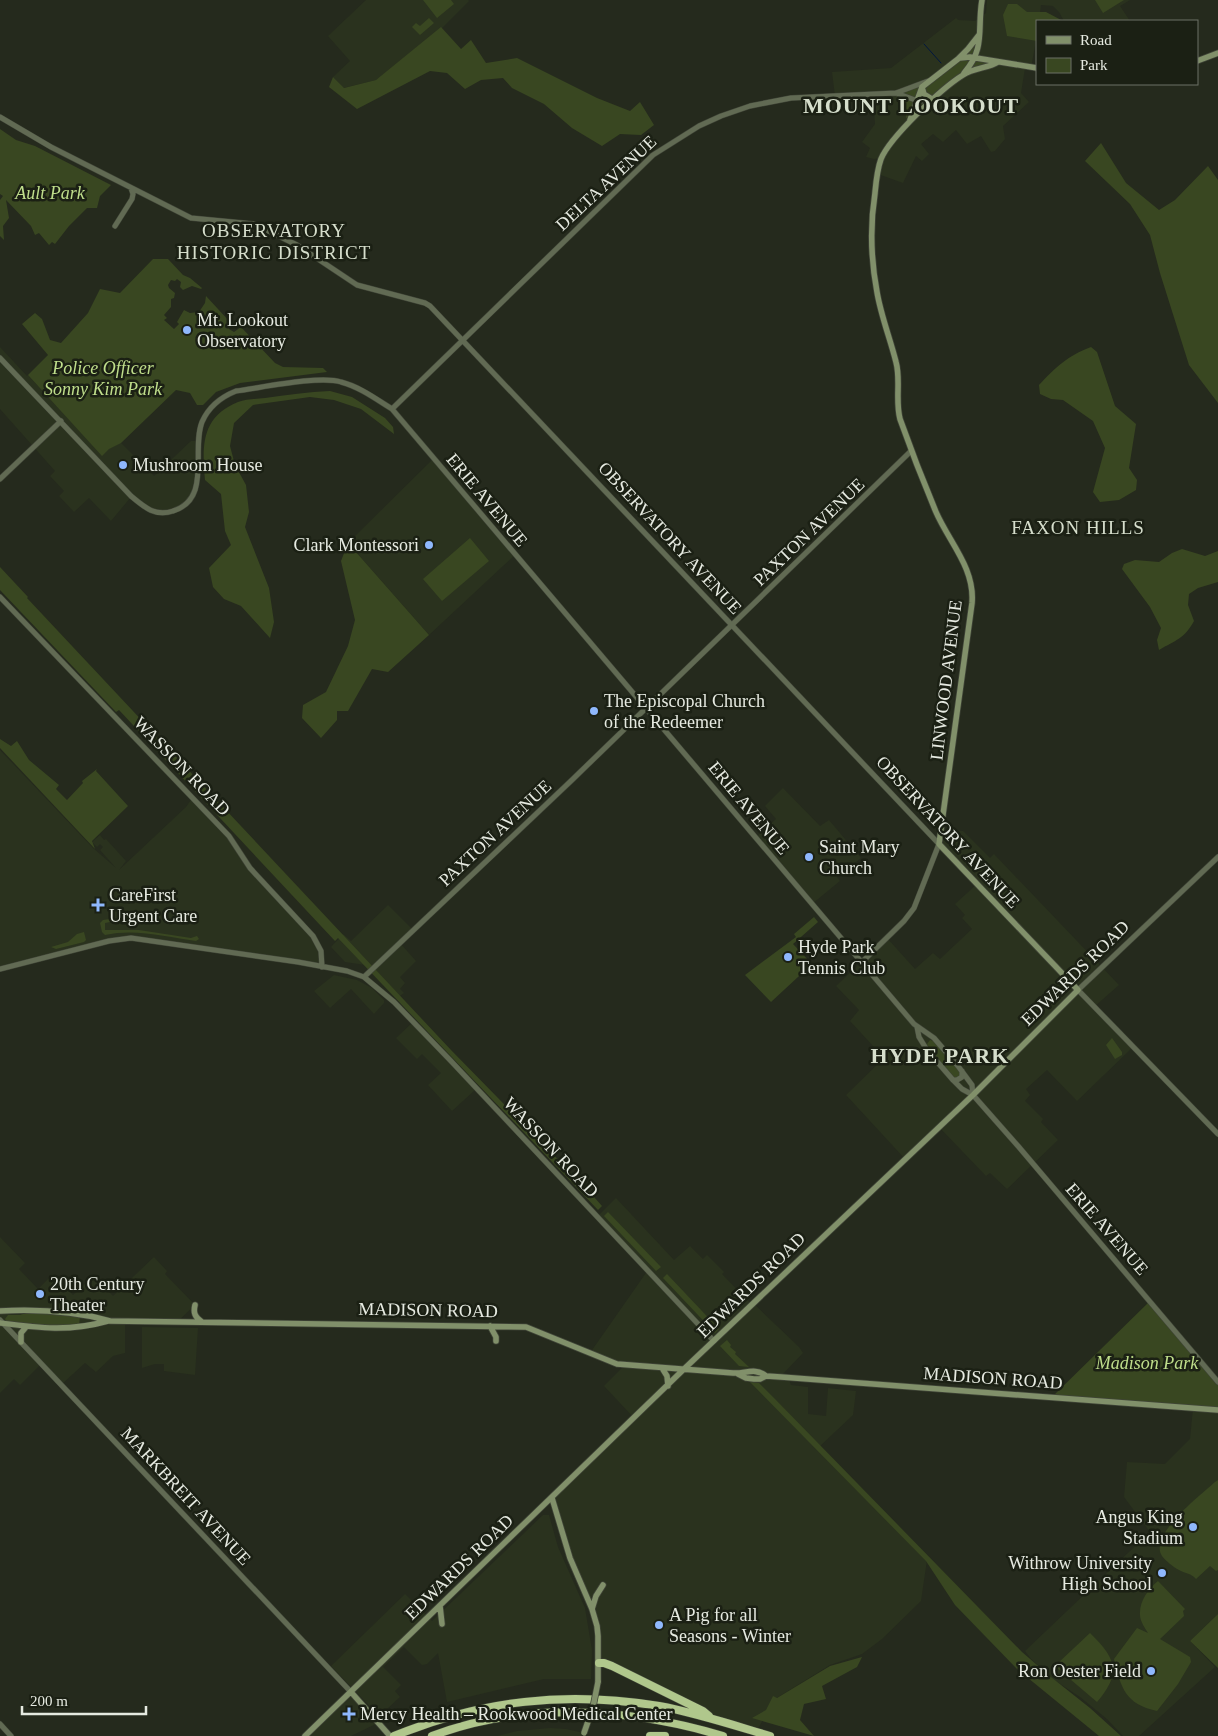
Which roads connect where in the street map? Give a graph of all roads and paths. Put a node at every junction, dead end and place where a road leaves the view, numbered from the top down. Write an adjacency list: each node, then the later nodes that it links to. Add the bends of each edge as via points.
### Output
1 (982, 0): 2 (main road)
2 (979, 35): 4 (main road); 5 (main road, LINWOOD AVENUE)
3 (1218, 53): 6 (main road)
4 (976, 58): 5 (main road, via 966,56); 7 (main road); 9 (main road)
5 (958, 59): 9 (main road, via 966,62); 10 (main road, LINWOOD AVENUE)
6 (1198, 61)
7 (998, 62): 8 (main road); 9 (main road)
8 (1036, 68)
9 (966, 71): 13 (main road)
10 (929, 80): 11 (main road, LINWOOD AVENUE); 12 (street, DELTA AVENUE)
11 (922, 87): 13 (main road, via 924,94); 14 (main road, LINWOOD AVENUE)
12 (896, 93): 14 (street, DELTA AVENUE); 19 (street, DELTA AVENUE, via 773,101 721,116 685,134 653,155)
13 (932, 99): 14 (street, DELTA AVENUE); 16 (main road, LINWOOD AVENUE)
14 (918, 101): 16 (main road, LINWOOD AVENUE)
15 (0, 117): 17 (street, OBSERVATORY AVENUE)
16 (906, 127): 23 (main road, LINWOOD AVENUE, via 880,161 871,224 876,291 897,366 898,413)
17 (131, 188): 18 (street, via 131,203); 19 (street, OBSERVATORY AVENUE, via 191,218 250,223 268,230 310,253 357,285 425,303)
18 (115, 226)
19 (462, 341): 21 (street, DELTA AVENUE); 26 (street, OBSERVATORY AVENUE)
20 (0, 358): 22 (street, ERIE AVENUE)
21 (392, 410): 22 (street, ERIE AVENUE, via 359,389 339,381 318,380 236,391 212,406 205,416 200,429 198,482 192,495 181,508 160,513 131,496); 27 (street, ERIE AVENUE)
22 (61, 421): 24 (street)
23 (911, 451): 26 (street, PAXTON AVENUE); 28 (main road, LINWOOD AVENUE, via 937,514 969,572 972,588)
24 (0, 479)
25 (0, 597): 31 (street, WASSON ROAD, via 229,836 250,868 313,936 321,951)
26 (732, 626): 27 (street, PAXTON AVENUE); 28 (street, OBSERVATORY AVENUE)
27 (645, 708): 30 (street, ERIE AVENUE); 33 (street, PAXTON AVENUE)
28 (939, 844): 30 (street, via 914,908); 34 (main road, OBSERVATORY AVENUE)
29 (1218, 857): 34 (street, EDWARDS ROAD)
30 (862, 962): 35 (street, ERIE AVENUE)
31 (322, 967): 32 (street, via 125,938); 33 (street)
32 (0, 969)
33 (364, 977): 52 (street, WASSON ROAD, via 394,1002 450,1060)
34 (1078, 990): 40 (main road, EDWARDS ROAD); 41 (street, OBSERVATORY AVENUE)
35 (917, 1027): 36 (street, ERIE AVENUE); 37 (street, ERIE AVENUE)
36 (934, 1038): 37 (street, via 928,1038); 38 (street, ERIE AVENUE)
37 (925, 1047): 39 (street, ERIE AVENUE)
38 (962, 1071): 39 (street, via 962,1077); 40 (street, ERIE AVENUE, via 972,1085)
39 (953, 1080): 40 (street, ERIE AVENUE)
40 (973, 1095): 52 (main road, EDWARDS ROAD); 56 (street, ERIE AVENUE)
41 (1218, 1134)
42 (195, 1305): 47 (main road, via 195,1316)
43 (0, 1311): 44 (main road, MADISON ROAD)
44 (87, 1314): 45 (main road, MADISON ROAD); 50 (main road, via 92,1320); 50 (main road, via 81,1319 82,1324)
45 (110, 1321): 47 (main road, MADISON ROAD); 50 (main road, MADISON ROAD)
46 (1, 1322): 49 (main road, MADISON ROAD); 53 (street, MARKBREIT AVENUE)
47 (202, 1322): 48 (main road, MADISON ROAD)
48 (490, 1326): 51 (main road); 54 (main road, MADISON ROAD, via 526,1327 611,1362)
49 (26, 1327): 50 (main road, MADISON ROAD); 53 (main road, via 21,1333)
50 (88, 1327)
51 (496, 1341)
52 (714, 1341): 55 (main road, EDWARDS ROAD)
53 (21, 1342): 65 (street, MARKBREIT AVENUE)
54 (662, 1368): 55 (main road, MADISON ROAD); 57 (main road)
55 (684, 1370): 57 (main road, EDWARDS ROAD); 58 (main road, MADISON ROAD, via 738,1374 754,1379 766,1376)
56 (1218, 1382)
57 (668, 1386): 59 (main road, EDWARDS ROAD)
58 (1218, 1410)
59 (552, 1498): 61 (main road, EDWARDS ROAD); 62 (main road, via 573,1565)
60 (603, 1586): 62 (main road)
61 (440, 1606): 63 (main road); 65 (main road, EDWARDS ROAD)
62 (592, 1608): 64 (main road)
63 (442, 1624)
64 (599, 1663): 66 (highway, via 703,1711); 68 (main road, bridge, via 598,1682)
65 (351, 1692): 70 (main road, EDWARDS ROAD); 71 (main road)
66 (712, 1719): 72 (highway, via 626,1702 541,1699 456,1715); 77 (highway)
67 (0, 1724): 69 (street)
68 (583, 1734)
69 (11, 1736)
70 (305, 1736)
71 (390, 1736)
72 (394, 1736)
73 (432, 1736): 76 (highway, via 503,1718 582,1712 659,1721)
74 (650, 1736): 75 (highway)
75 (665, 1736)
76 (722, 1736)
77 (770, 1736)

